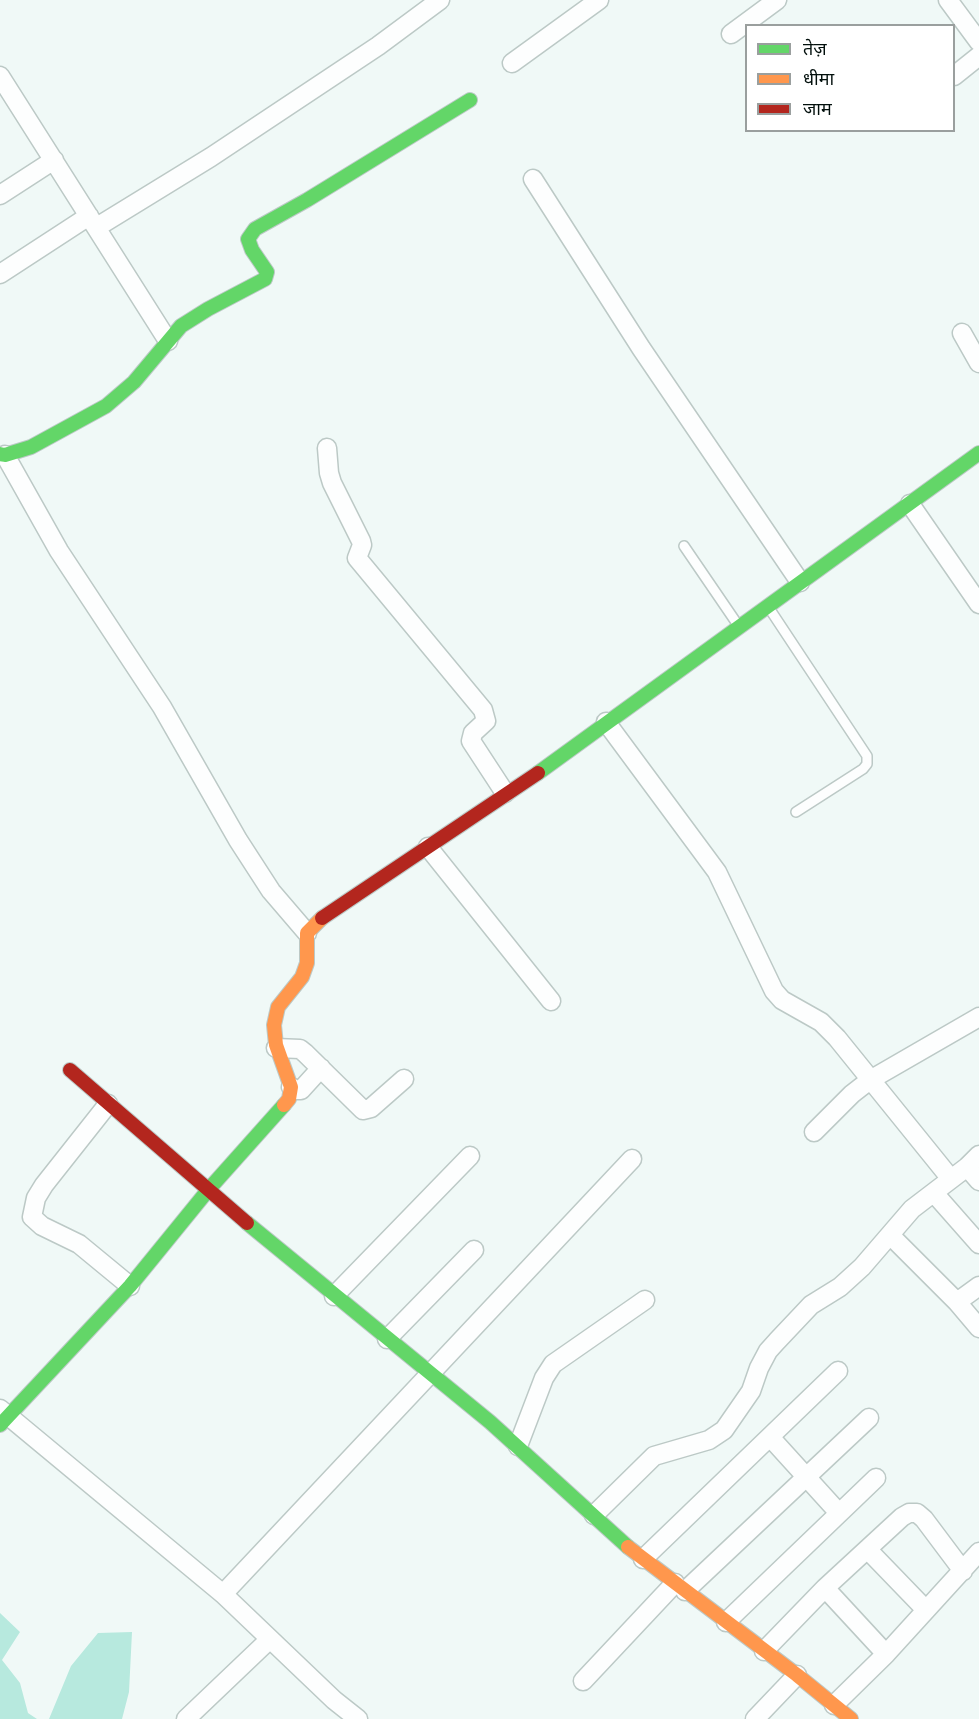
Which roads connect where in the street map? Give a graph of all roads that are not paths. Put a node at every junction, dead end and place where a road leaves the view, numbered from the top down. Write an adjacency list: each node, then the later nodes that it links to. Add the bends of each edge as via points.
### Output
1 (440, 0): 15 (street, via 211,157)
2 (599, 0): 8 (street)
3 (777, 0): 5 (street)
4 (948, 0): 6 (street)
5 (731, 33)
6 (979, 42)
7 (979, 56): 9 (street)
8 (512, 63)
9 (955, 75)
10 (0, 76): 12 (street)
11 (470, 100): 18 (street, via 255,229 248,239 267,272 265,279 196,316)
12 (54, 160): 14 (street); 15 (street)
13 (533, 179): 25 (street, via 641,348)
14 (0, 195)
15 (93, 222): 16 (street); 18 (street)
16 (0, 274)
17 (962, 333): 19 (street)
18 (168, 341): 22 (street, via 134,382 106,406 31,447)
19 (979, 363)
20 (327, 448): 30 (street, via 332,483 361,541 357,558 483,710 486,721 473,733 471,741)
21 (979, 453): 23 (street)
22 (3, 455): 33 (street, via 59,551 162,707 238,840 271,891)
23 (910, 504): 25 (street); 26 (street)
24 (684, 546): 28 (lane)
25 (800, 582): 27 (street)
26 (979, 604)
27 (768, 606): 28 (street); 31 (lane, via 867,756 863,769)
28 (740, 628): 29 (street)
29 (606, 723): 30 (street); 40 (street, via 717,872 774,992 821,1022)
30 (505, 793): 32 (street)
31 (796, 812)
32 (428, 847): 33 (street, via 315,923); 34 (street)
33 (308, 933): 36 (street, via 307,963 302,976 278,1007 273,1025)
34 (551, 1001)
35 (979, 1017): 40 (street)
36 (276, 1048): 37 (street, via 300,1049); 41 (street)
37 (321, 1068): 39 (street, via 363,1110 371,1108); 41 (street, via 301,1090)
38 (70, 1070): 42 (street)
39 (404, 1079)
40 (870, 1080): 43 (street); 47 (street)
41 (291, 1087): 49 (street, via 289,1099)
42 (108, 1104): 49 (street); 54 (street, via 44,1185 36,1198 33,1217 42,1226 79,1244)
43 (814, 1131)
44 (470, 1156): 56 (street)
45 (632, 1159): 62 (street)
46 (973, 1161): 47 (street); 48 (street)
47 (951, 1179): 50 (street)
48 (979, 1181)
49 (209, 1189): 54 (street); 56 (street)
50 (934, 1193): 51 (street, via 912,1209); 52 (street)
51 (890, 1235): 58 (street); 70 (street, via 851,1277 811,1305 777,1341 759,1368 751,1391 724,1430 709,1440 654,1456)
52 (979, 1244)
53 (474, 1250): 60 (street)
54 (130, 1286): 63 (street)
55 (979, 1286): 58 (street)
56 (334, 1296): 60 (street)
57 (645, 1300): 66 (street, via 553,1364)
58 (957, 1302): 59 (street)
59 (979, 1328)
60 (387, 1339): 62 (street)
61 (838, 1371): 65 (street)
62 (429, 1373): 66 (street); 77 (street)
63 (2, 1417): 77 (street)
64 (869, 1418): 67 (street)
65 (770, 1437): 67 (street); 73 (street)
66 (518, 1446): 70 (street)
67 (806, 1478): 69 (street); 75 (street)
68 (876, 1478): 69 (street)
69 (839, 1514): 79 (street)
70 (594, 1515): 73 (street)
71 (868, 1550): 74 (street, via 902,1517 917,1513); 76 (street); 78 (street)
72 (979, 1552): 74 (street)
73 (643, 1559): 75 (street)
74 (963, 1571): 78 (street)
75 (680, 1587): 79 (street); 84 (street)
76 (825, 1588): 81 (street); 82 (street)
77 (223, 1594): 80 (street)
78 (927, 1610): 82 (street)
79 (726, 1622): 81 (street)
80 (270, 1639): 86 (street); 87 (street)
81 (764, 1651): 83 (street)
82 (886, 1654): 85 (street)
83 (797, 1674): 85 (street); 88 (street)
84 (583, 1681)
85 (834, 1705): 89 (street)
86 (186, 1719)
87 (358, 1719)
88 (755, 1719)
89 (851, 1719)

